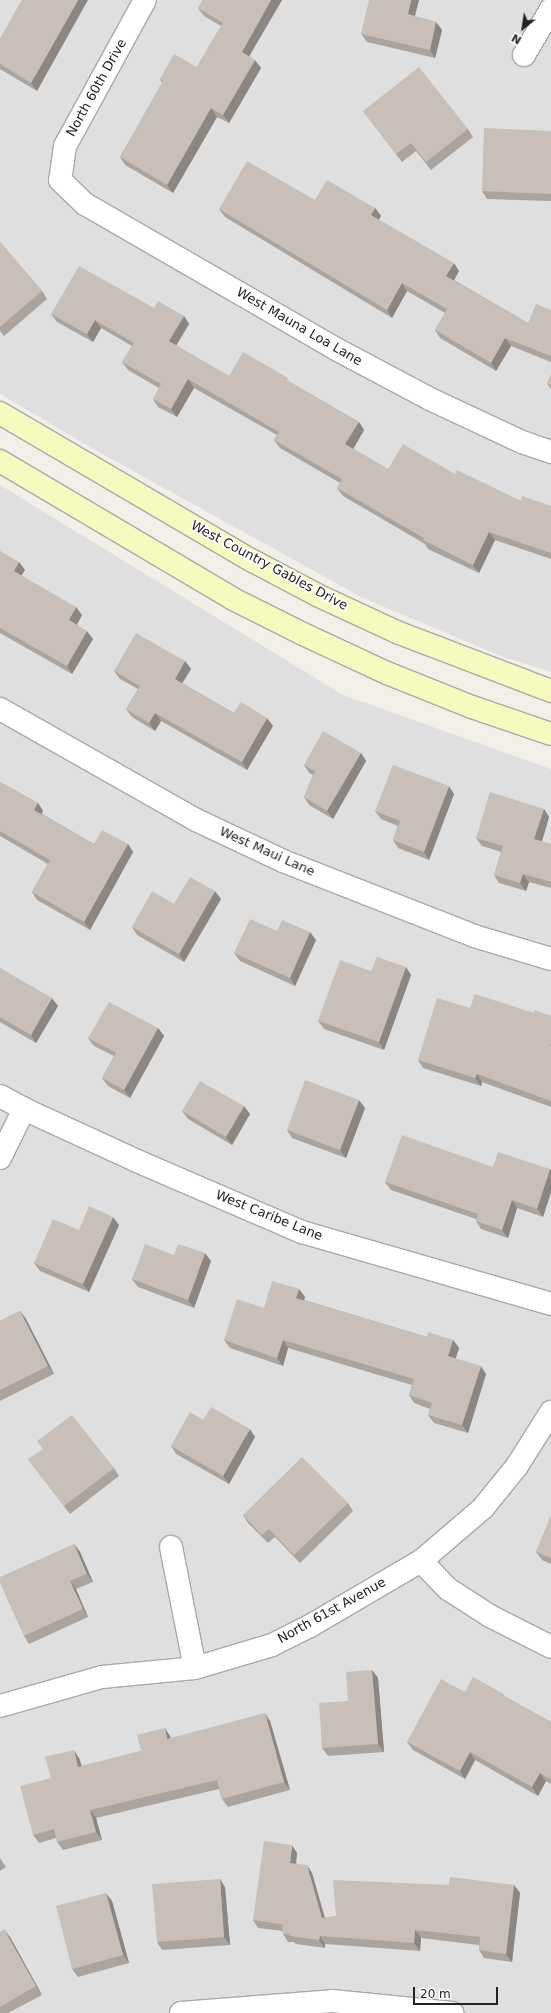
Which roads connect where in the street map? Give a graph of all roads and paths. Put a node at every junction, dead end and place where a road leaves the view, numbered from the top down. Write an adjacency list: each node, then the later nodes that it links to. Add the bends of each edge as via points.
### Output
1 (145, 0): 4 (street, North 60th Drive, via 65,146)
2 (551, 9): 3 (street)
3 (524, 55)
4 (60, 180): 6 (street, West Mauna Loa Lane, via 85,204 336,349 430,399 522,442)
5 (0, 413): 8 (street, West Country Gables Drive, via 245,556 317,595 399,633)
6 (551, 452)
7 (0, 461): 10 (street, via 233,598 303,634 465,704)
8 (551, 692)
9 (0, 709): 11 (street, West Maui Lane, via 196,820 283,861 474,936)
10 (551, 734)
11 (551, 959)
12 (0, 1096): 13 (street, West Caribe Lane)
13 (24, 1109): 14 (street); 15 (street, West Caribe Lane, via 302,1232)
14 (0, 1158)
15 (551, 1304)
16 (551, 1412): 18 (street, North 61st Avenue, via 517,1466 483,1508)
17 (171, 1547): 20 (street)
18 (421, 1561): 19 (street, via 448,1589 490,1616); 20 (street, North 61st Avenue, via 310,1626 272,1645)
19 (551, 1647)
20 (194, 1668): 21 (street, North 61st Avenue, via 102,1677)
21 (0, 1706)
22 (181, 2013): 23 (street, via 332,2001)
23 (452, 2013)

